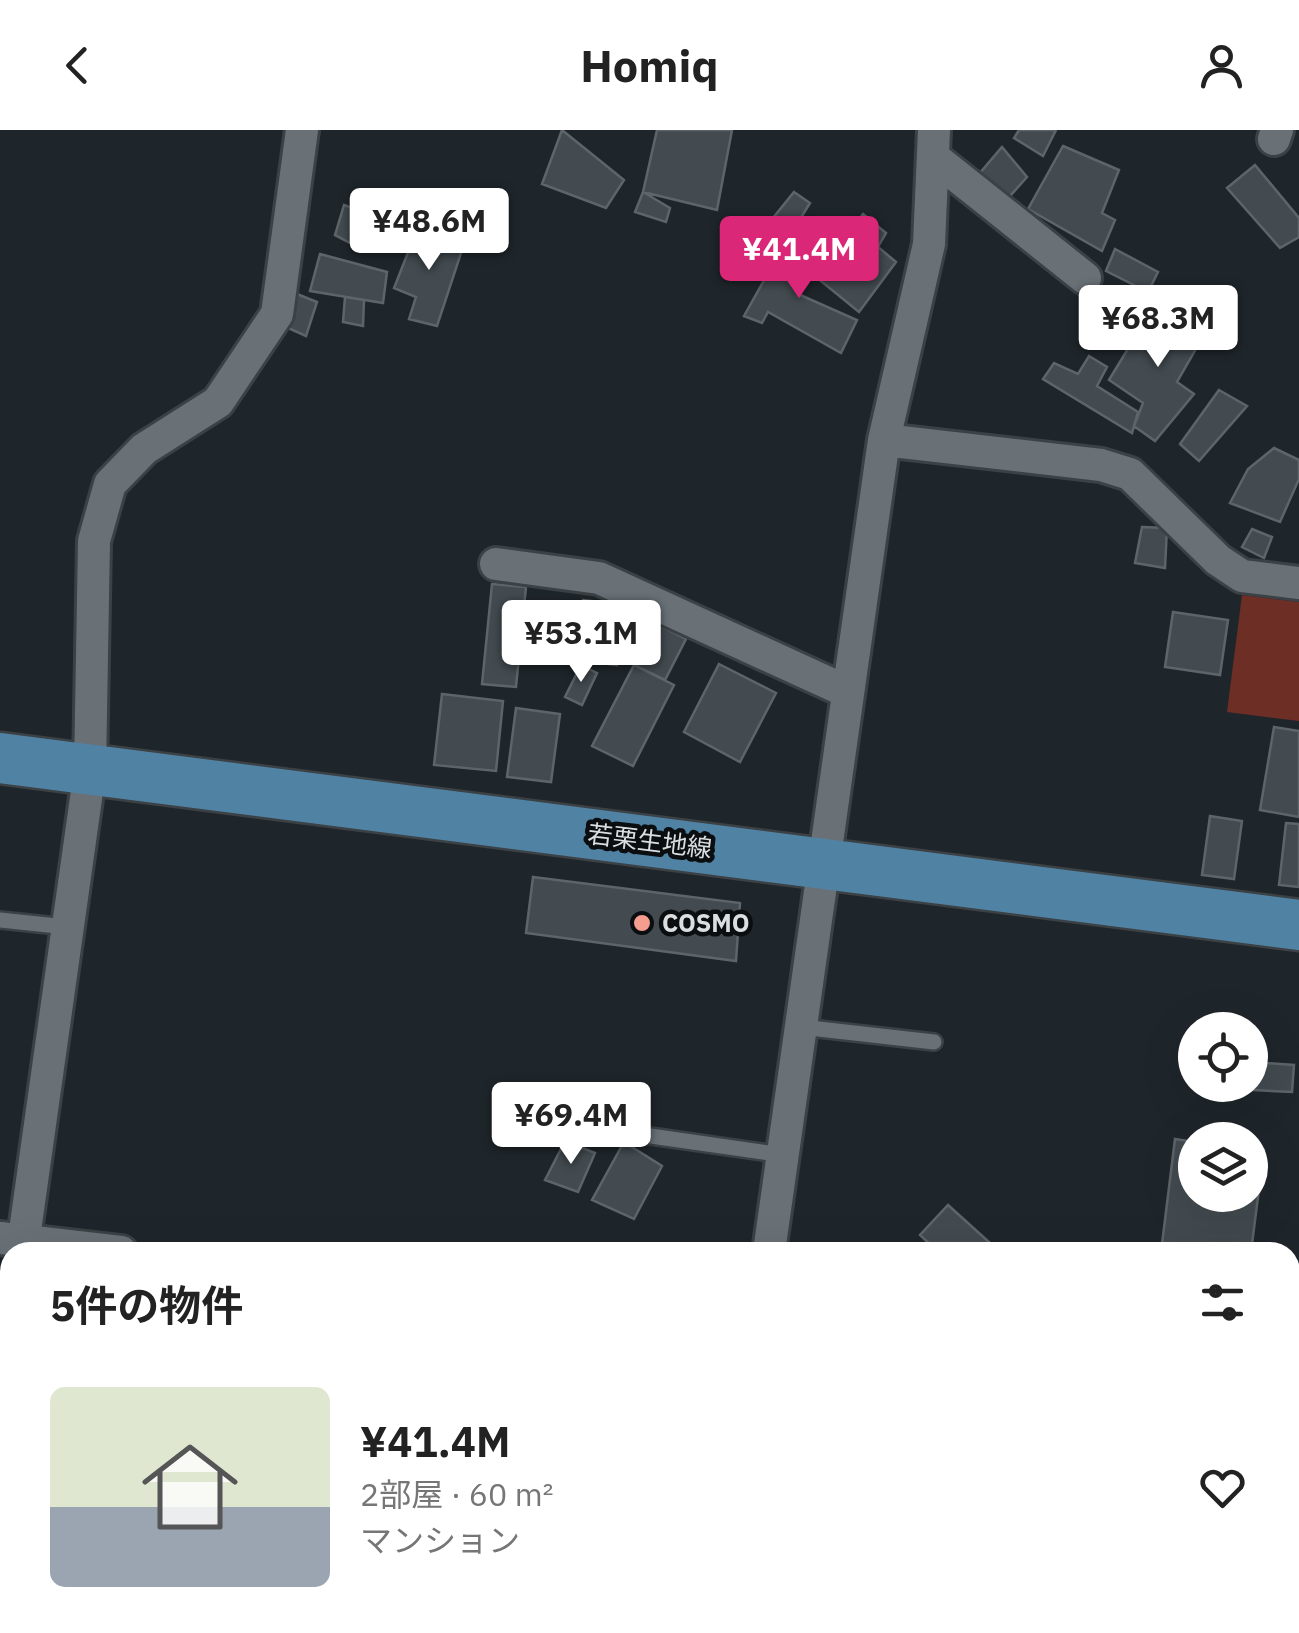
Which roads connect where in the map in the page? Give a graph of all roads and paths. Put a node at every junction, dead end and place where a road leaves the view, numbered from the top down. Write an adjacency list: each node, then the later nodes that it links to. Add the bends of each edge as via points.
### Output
1 (302, 130): 9 (street, via 277,314 218,402 144,448 110,484 94,541)
2 (934, 144): 3 (street); 4 (street, via 929,244)
3 (1085, 278)
4 (884, 440): 6 (street, via 1130,474 1242,576); 7 (street)
5 (496, 564): 7 (street, via 599,578)
6 (1299, 583)
7 (848, 692): 10 (street)
8 (0, 758): 9 (main road, 若栗生地線)
9 (90, 770): 10 (main road, 若栗生地線); 13 (street)
10 (824, 862): 12 (main road, 若栗生地線); 14 (street)
11 (0, 920): 13 (lane)
12 (1299, 925)
13 (67, 927): 18 (street)
14 (800, 1028): 15 (lane); 17 (street)
15 (934, 1042)
16 (610, 1130): 17 (lane)
17 (782, 1155): 19 (street)
18 (15, 1242)
19 (770, 1242)

